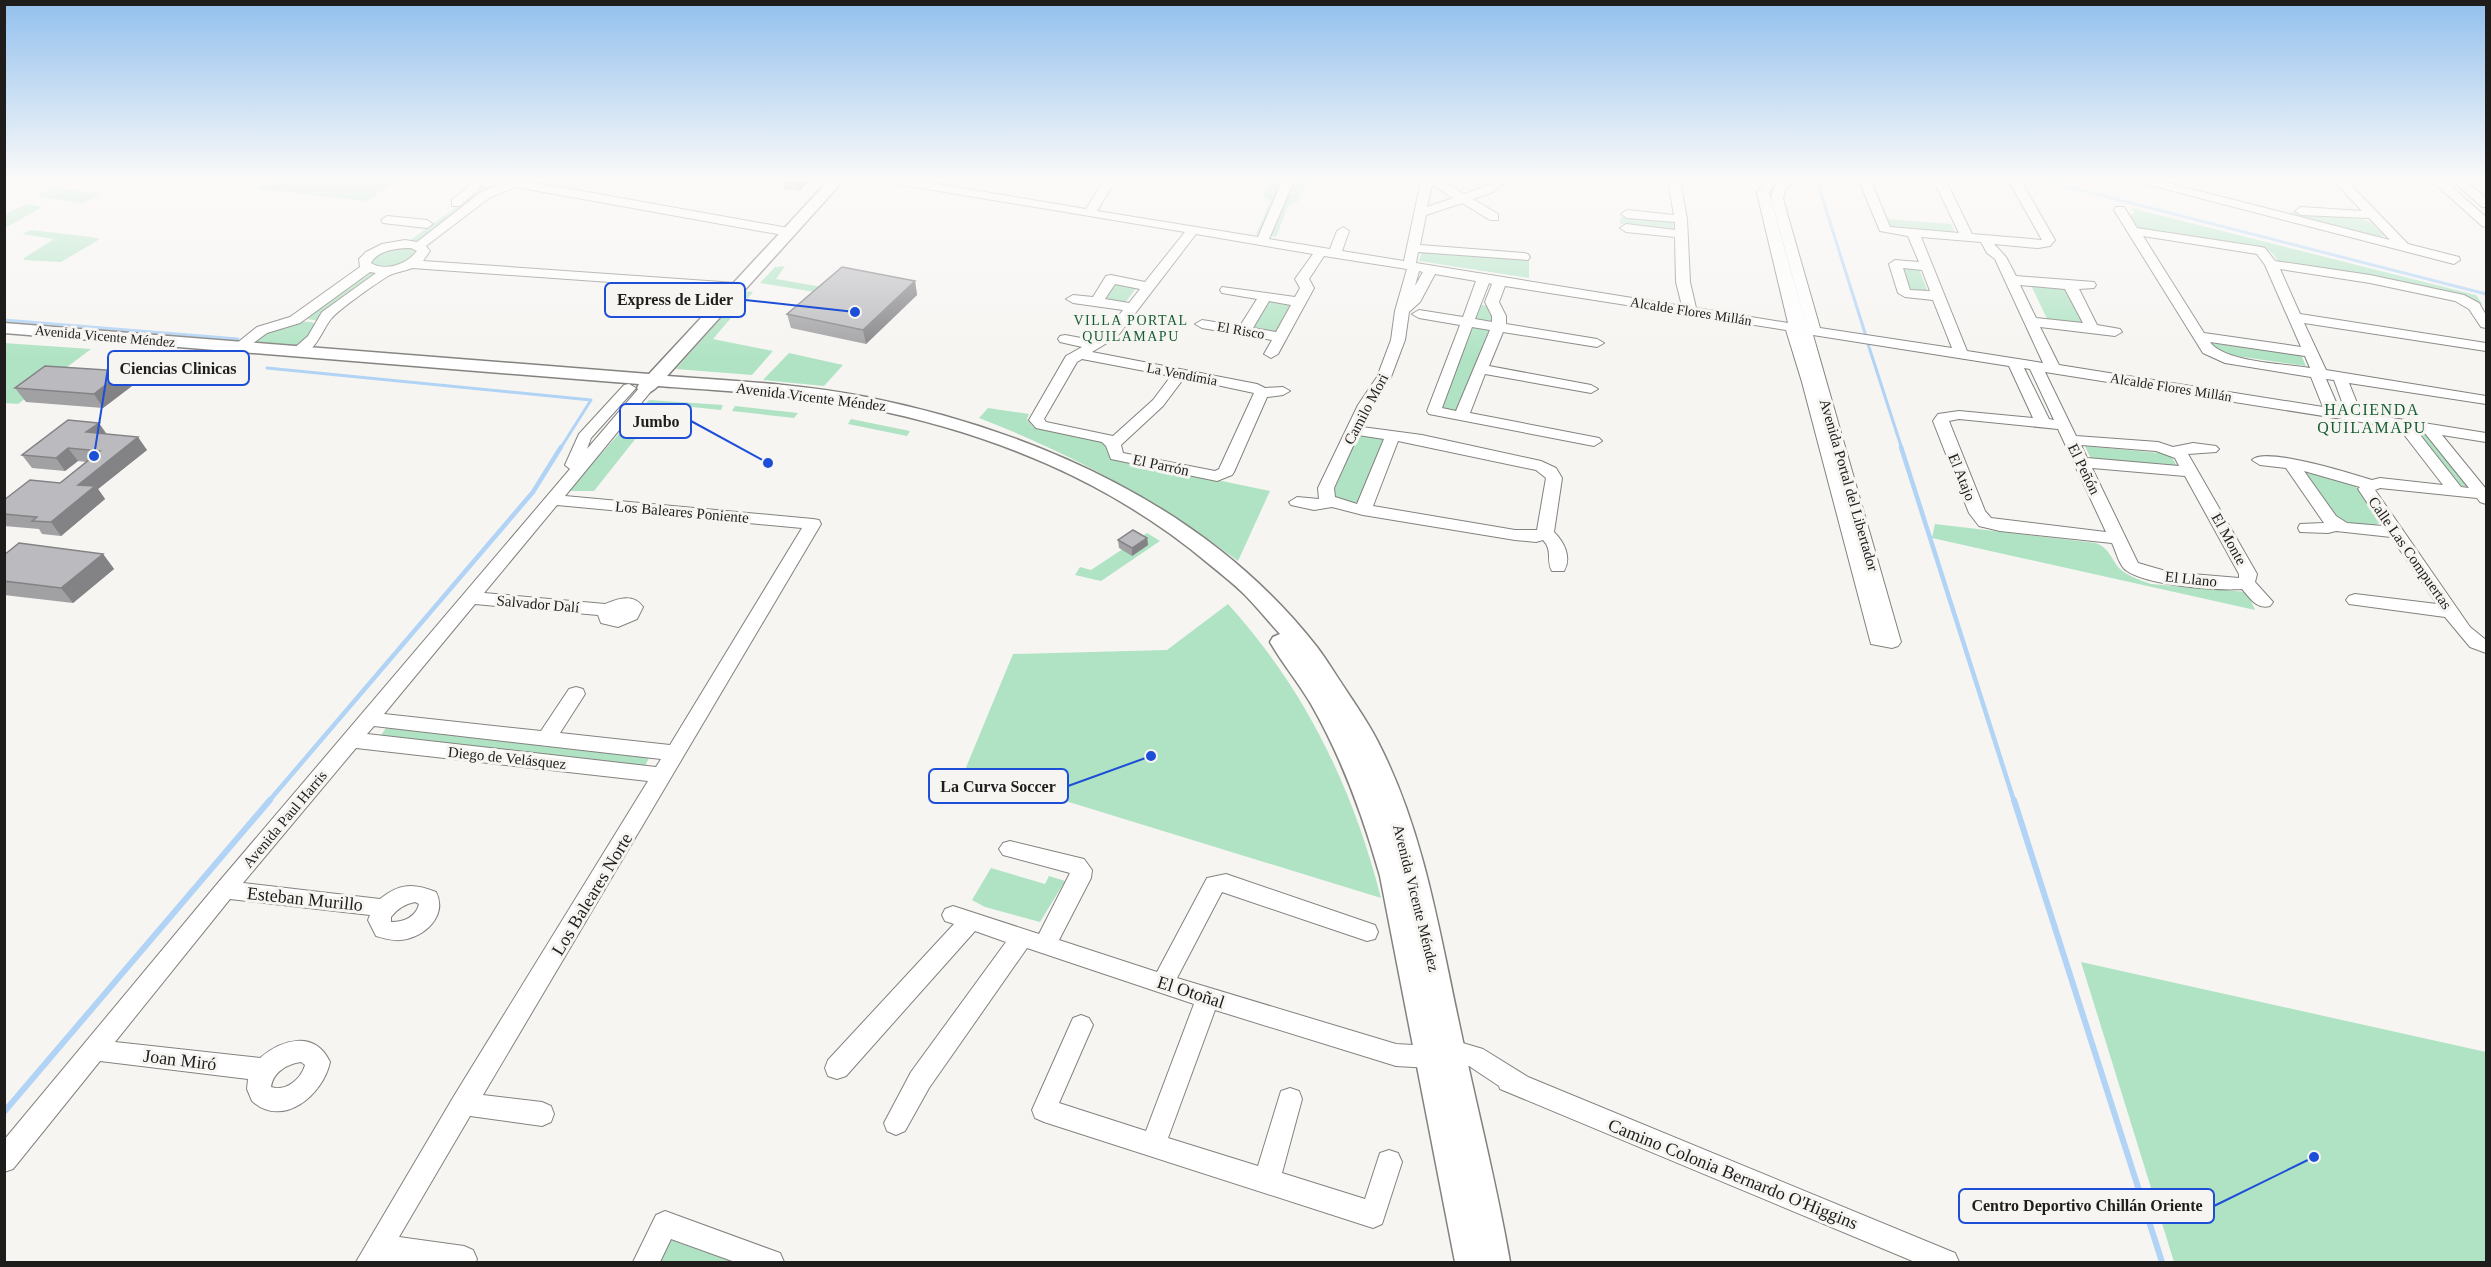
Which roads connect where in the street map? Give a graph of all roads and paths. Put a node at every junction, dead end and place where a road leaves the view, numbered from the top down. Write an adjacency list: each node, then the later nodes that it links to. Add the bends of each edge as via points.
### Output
1 (405, 240): 20 (street)
2 (434, 240): 24 (street)
3 (780, 240): 42 (main road, Avenida Paul Harris)
4 (1185, 240): 41 (street)
5 (1251, 240): 19 (street, Alcalde Flores Millán)
6 (1336, 240): 23 (street)
7 (1415, 240): 22 (street, Camilo Mori)
8 (1682, 240): 38 (street)
9 (1776, 240): 65 (street, Avenida Portal del Libertador)
10 (1785, 240): 65 (street, Avenida Portal del Libertador)
11 (1916, 240): 31 (street)
12 (1986, 240): 36 (street)
13 (1988, 240): 14 (street, via 2038,244)
14 (2049, 240)
15 (2139, 240): 69 (street)
16 (2196, 240): 29 (street, via 2251,248 2266,254)
17 (2380, 240): 21 (street)
18 (2398, 240): 21 (street)
19 (1262, 242): 23 (street, Alcalde Flores Millán)
20 (400, 244): 24 (street); 32 (street, via 370,255 365,259)
21 (2403, 246): 26 (street)
22 (1413, 248): 25 (street); 30 (street, Camilo Mori)
23 (1328, 252): 30 (street, Alcalde Flores Millán); 50 (street, via 1302,279 1307,288)
24 (416, 256): 34 (street); 42 (street)
25 (1524, 257)
26 (2454, 260)
27 (1878, 262): 28 (street)
28 (1895, 264): 31 (street); 44 (street)
29 (2271, 264): 56 (street); 62 (street, via 2459,298 2474,306)
30 (1412, 266): 33 (street, Alcalde Flores Millán); 53 (street, Camilo Mori)
31 (1926, 266): 46 (street)
32 (368, 267): 34 (street); 57 (street)
33 (1431, 269): 35 (street, Alcalde Flores Millán); 53 (street, via 1413,302)
34 (389, 270): 60 (street)
35 (1485, 278): 37 (street, Alcalde Flores Millán); 58 (street)
36 (2011, 280): 39 (street); 59 (street)
37 (1500, 281): 51 (street, Alcalde Flores Millán); 63 (street, via 1492,302 1499,316)
38 (1683, 282): 51 (street); 54 (street)
39 (2070, 285): 40 (street); 66 (street)
40 (2089, 285)
41 (1149, 286): 49 (street, via 1111,279); 52 (street)
42 (735, 288): 88 (main road, Avenida Paul Harris)
43 (1227, 290): 47 (street)
44 (1905, 293): 45 (street); 46 (street)
45 (1890, 294)
46 (1938, 296): 77 (street)
47 (1265, 297): 50 (street); 67 (street)
48 (1073, 299): 49 (street)
49 (1097, 301): 52 (street)
50 (1299, 302): 70 (street)
51 (1663, 307): 54 (street, Alcalde Flores Millán)
52 (1132, 308): 73 (street, via 1112,334)
53 (1402, 310): 99 (street, Camilo Mori, via 1393,356)
54 (1690, 311): 65 (street, Alcalde Flores Millán)
55 (1419, 314): 58 (street)
56 (2294, 317): 75 (street); 78 (street)
57 (295, 320): 60 (street, via 314,320); 74 (street, via 262,330)
58 (1468, 322): 63 (street); 95 (street, via 1434,411)
59 (2031, 322): 66 (street); 83 (street)
60 (319, 324): 76 (street, via 318,332)
61 (1202, 324): 67 (street, El Risco)
62 (2487, 324)
63 (1498, 327): 72 (street); 84 (street)
64 (4, 328): 74 (main road, Avenida Vicente Méndez)
65 (1802, 328): 77 (street, Alcalde Flores Millán); 134 (street, Avenida Portal del Libertador)
66 (2092, 328): 68 (street)
67 (1244, 331): 70 (street, El Risco)
68 (2115, 332)
69 (2199, 336): 78 (street); 86 (street, via 2208,350 2225,359)
70 (1280, 337): 80 (street)
71 (1065, 339): 73 (street)
72 (1597, 344)
73 (1095, 345): 79 (street)
74 (239, 347): 76 (main road, Avenida Vicente Méndez)
75 (2487, 347)
76 (298, 351): 88 (main road, Avenida Vicente Méndez)
77 (1961, 353): 81 (street, Alcalde Flores Millán)
78 (2311, 353): 86 (street)
79 (1080, 354): 85 (street, La Vendimia); 104 (street, El Parrón, via 1067,364 1036,420 1041,425)
80 (1271, 354)
81 (2014, 362): 82 (street, Alcalde Flores Millán); 96 (street)
82 (2035, 365): 83 (street, Alcalde Flores Millán); 100 (street, El Peñón)
83 (2053, 368): 93 (street, Alcalde Flores Millán)
84 (1480, 369): 89 (street); 95 (street)
85 (1180, 374): 91 (street, La Vendimia, via 1257,388); 104 (street, via 1158,404)
86 (2319, 374): 87 (street); 93 (street)
87 (2340, 377): 92 (street); 94 (street)
88 (641, 384): 116 (street, Avenida Paul Harris); 152 (main road, Avenida Vicente Méndez, via 816,405 952,435 1089,489 1188,550 1237,593 1278,638 1316,689 1347,746 1373,807); 152 (main road, Avenida Vicente Méndez, via 839,397 956,423 1029,447 1086,473 1134,499 1199,543 1292,631 1335,689 1369,748 1403,834 1417,889)
89 (1591, 389)
90 (1283, 391): 91 (street, La Vendimia)
91 (1261, 393): 104 (street, El Parrón, via 1226,472 1217,476 1116,456)
92 (2487, 400)
93 (2333, 412): 94 (street, Alcalde Flores Millán)
94 (2354, 415): 97 (street, Alcalde Flores Millán)
95 (1461, 416): 103 (street)
96 (2043, 423): 100 (street, El Atajo); 125 (street, El Atajo, via 1943,417 1942,427 1977,513 1985,522 2000,526)
97 (2404, 424): 98 (street, Alcalde Flores Millán); 114 (street)
98 (2429, 428): 102 (street, Alcalde Flores Millán); 115 (street)
99 (1354, 430): 101 (street); 118 (street, Camilo Mori, via 1326,488 1327,499)
100 (2066, 432): 106 (street); 109 (street, El Peñón)
101 (1393, 435): 111 (street); 119 (street)
102 (2487, 437)
103 (1594, 441)
104 (1113, 444)
105 (2211, 449): 106 (street)
106 (2175, 451): 112 (street, El Monte)
107 (1559, 456): 111 (street)
108 (2260, 460): 110 (street)
109 (2081, 462): 112 (street); 125 (street, El Peñón)
110 (2291, 464): 113 (street); 121 (street)
111 (1550, 471): 124 (street, via 1554,478)
112 (2192, 472): 128 (street, El Monte, via 2248,574)
113 (2371, 485): 114 (street, Calle Las Compuertas); 123 (street, Calle Las Compuertas, via 2366,489)
114 (2456, 491): 115 (street, Calle Las Compuertas)
115 (2484, 497)
116 (551, 500): 120 (street, Los Baleares Poniente); 129 (street, Avenida Paul Harris)
117 (1297, 502): 118 (street)
118 (1332, 502): 119 (street)
119 (1364, 510): 124 (street, via 1515,535 1536,537)
120 (813, 524): 140 (street, Los Baleares Norte)
121 (2337, 525): 122 (street); 123 (street)
122 (2306, 528)
123 (2397, 532): 133 (street, Calle Las Compuertas)
124 (1545, 533): 126 (street, via 1557,544)
125 (2117, 538): 127 (street, El Peñón)
126 (1558, 567)
127 (2136, 570): 128 (street, El Llano, via 2150,575)
128 (2246, 583): 131 (street, El Monte)
129 (469, 598): 132 (street, Salvador Dalí); 137 (street, Avenida Paul Harris)
130 (2355, 600): 133 (street)
131 (2265, 602)
132 (607, 610)
133 (2451, 612): 135 (street, Calle Las Compuertas, via 2464,631)
134 (1884, 640)
135 (2487, 647)
136 (576, 694): 138 (street)
137 (369, 719): 138 (street, Diego de Velásquez); 139 (street, Avenida Paul Harris)
138 (546, 738): 140 (street, Diego de Velásquez)
139 (352, 740): 141 (street, Diego de Velásquez); 143 (street, Avenida Paul Harris)
140 (677, 753): 141 (street, Los Baleares Norte)
141 (663, 776): 156 (street, Los Baleares Norte)
142 (1010, 849): 147 (street, via 1076,865 1081,870)
143 (225, 890): 144 (street, Esteban Murillo); 151 (street, Avenida Paul Harris)
144 (384, 908)
145 (1367, 932): 148 (street, via 1226,883 1215,884)
146 (1022, 937): 147 (street, El Otoñal); 153 (street, El Otoñal, via 962,918); 158 (street, via 920,1080)
147 (1045, 944): 148 (street, El Otoñal)
148 (1163, 983): 149 (street, El Otoñal)
149 (1208, 998): 152 (street, El Otoñal, via 1396,1055); 159 (street)
150 (1081, 1025): 159 (street, via 1044,1110)
151 (95, 1050): 154 (street, Joan Miró); 160 (street, Avenida Paul Harris)
152 (1444, 1058): 167 (main road, Avenida Vicente Méndez); 168 (main road, Avenida Vicente Méndez); 169 (street, Camino Colonia Bernardo O'Higgins, via 1519,1085)
153 (837, 1068)
154 (265, 1070)
155 (1290, 1099): 162 (street)
156 (464, 1104): 157 (street); 163 (street, Los Baleares Norte)
157 (542, 1114)
158 (896, 1123)
159 (1153, 1145): 162 (street)
160 (4, 1160)
161 (1389, 1162): 162 (street, via 1373,1215)
162 (1267, 1181)
163 (373, 1255): 164 (street)
164 (464, 1259)
165 (646, 1263): 166 (street, via 665,1224)
166 (771, 1263)
167 (1472, 1263)
168 (1493, 1263)
169 (1947, 1263)

